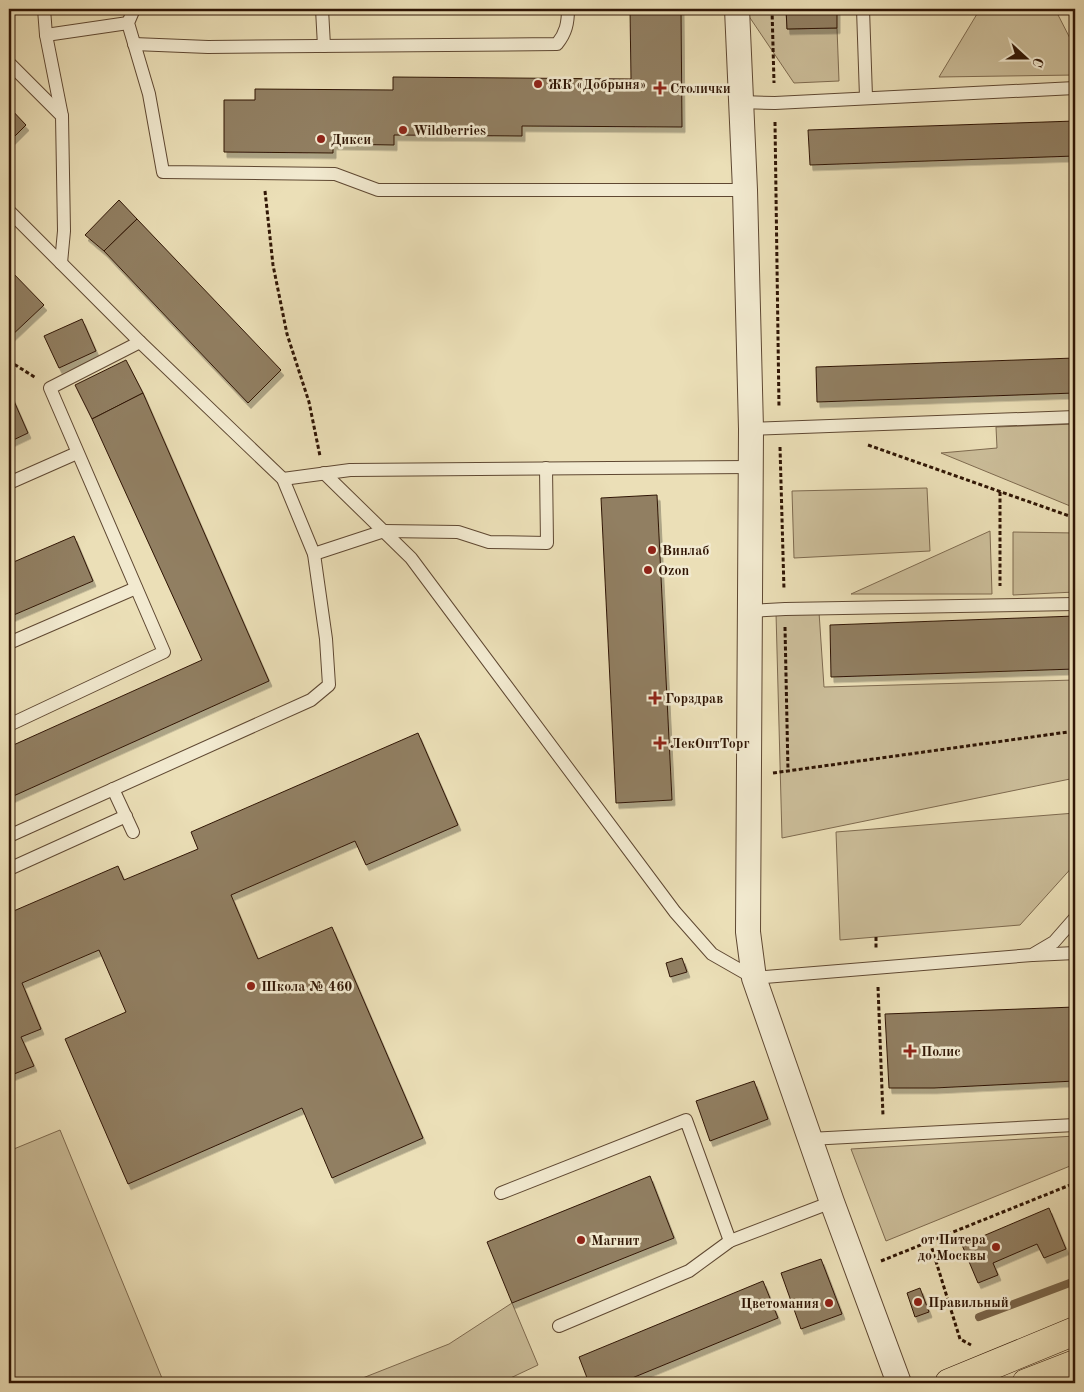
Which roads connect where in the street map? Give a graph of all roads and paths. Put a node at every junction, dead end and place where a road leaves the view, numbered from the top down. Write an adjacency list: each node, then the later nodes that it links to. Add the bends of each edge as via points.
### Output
1 (44, 9): 9 (lane)
2 (134, 9): 8 (lane)
3 (322, 9): 11 (lane)
4 (568, 9): 11 (lane, via 564,35 558,44)
5 (737, 9): 15 (street)
6 (772, 9): 16 (path)
7 (863, 9): 14 (lane)
8 (128, 23): 9 (lane); 10 (lane)
9 (46, 35): 17 (lane)
10 (134, 44): 11 (lane); 18 (lane, via 149,94 163,172)
11 (324, 46)
12 (9, 63): 17 (lane)
13 (1075, 88): 14 (lane)
14 (866, 97): 16 (lane)
15 (740, 102): 16 (lane); 19 (street)
16 (774, 103): 27 (path)
17 (62, 116): 21 (lane, via 64,230)
18 (262, 173): 19 (lane, via 336,174 378,190); 32 (path, via 273,265 287,334 309,402)
19 (745, 190): 26 (street)
20 (9, 211): 21 (lane)
21 (61, 263): 22 (lane)
22 (140, 342): 24 (lane); 33 (lane)
23 (9, 361): 24 (path)
24 (50, 388): 29 (lane)
25 (1075, 417): 27 (lane)
26 (751, 429): 27 (lane); 30 (street)
27 (780, 429): 42 (path)
28 (862, 443): 35 (path)
29 (77, 453): 34 (lane); 39 (lane)
30 (749, 467): 31 (lane); 43 (street)
31 (546, 468): 32 (lane); 37 (lane, via 547,543 488,542 458,532)
32 (324, 473): 33 (lane); 37 (lane)
33 (283, 479): 38 (lane)
34 (9, 483)
35 (1000, 492): 36 (path); 41 (path)
36 (1075, 518)
37 (384, 531): 38 (lane); 59 (lane, via 411,558 675,912 712,954)
38 (314, 554): 49 (lane, via 329,685 311,700)
39 (136, 588): 44 (lane); 45 (lane, via 164,652)
40 (1075, 604): 41 (lane)
41 (1000, 606): 42 (lane)
42 (785, 609): 43 (lane); 47 (path)
43 (749, 611): 48 (street)
44 (9, 643)
45 (9, 725)
46 (1075, 731): 47 (path)
47 (788, 771): 48 (path)
48 (748, 777): 59 (street, via 748,932)
49 (113, 789): 50 (lane); 52 (lane)
50 (126, 816): 51 (lane); 53 (lane)
51 (133, 832)
52 (9, 836)
53 (9, 869)
54 (1075, 918): 57 (lane, via 1054,942)
55 (876, 937): 58 (path)
56 (1075, 953): 57 (lane)
57 (1032, 955): 58 (lane)
58 (877, 968): 59 (lane); 61 (path)
59 (754, 978): 62 (street)
60 (1075, 1125): 61 (lane)
61 (884, 1135): 62 (lane)
62 (809, 1139): 65 (street)
63 (1075, 1183): 67 (path)
64 (501, 1193): 66 (lane, via 686,1120)
65 (832, 1202): 66 (lane); 68 (street)
66 (730, 1241): 69 (lane, via 689,1271)
67 (930, 1242): 68 (path); 71 (path, via 960,1339)
68 (857, 1271): 73 (street)
69 (559, 1326)
70 (1075, 1332): 74 (highway)
71 (974, 1346)
72 (1075, 1364): 75 (highway)
73 (899, 1383)
74 (949, 1383)
75 (1026, 1383)

